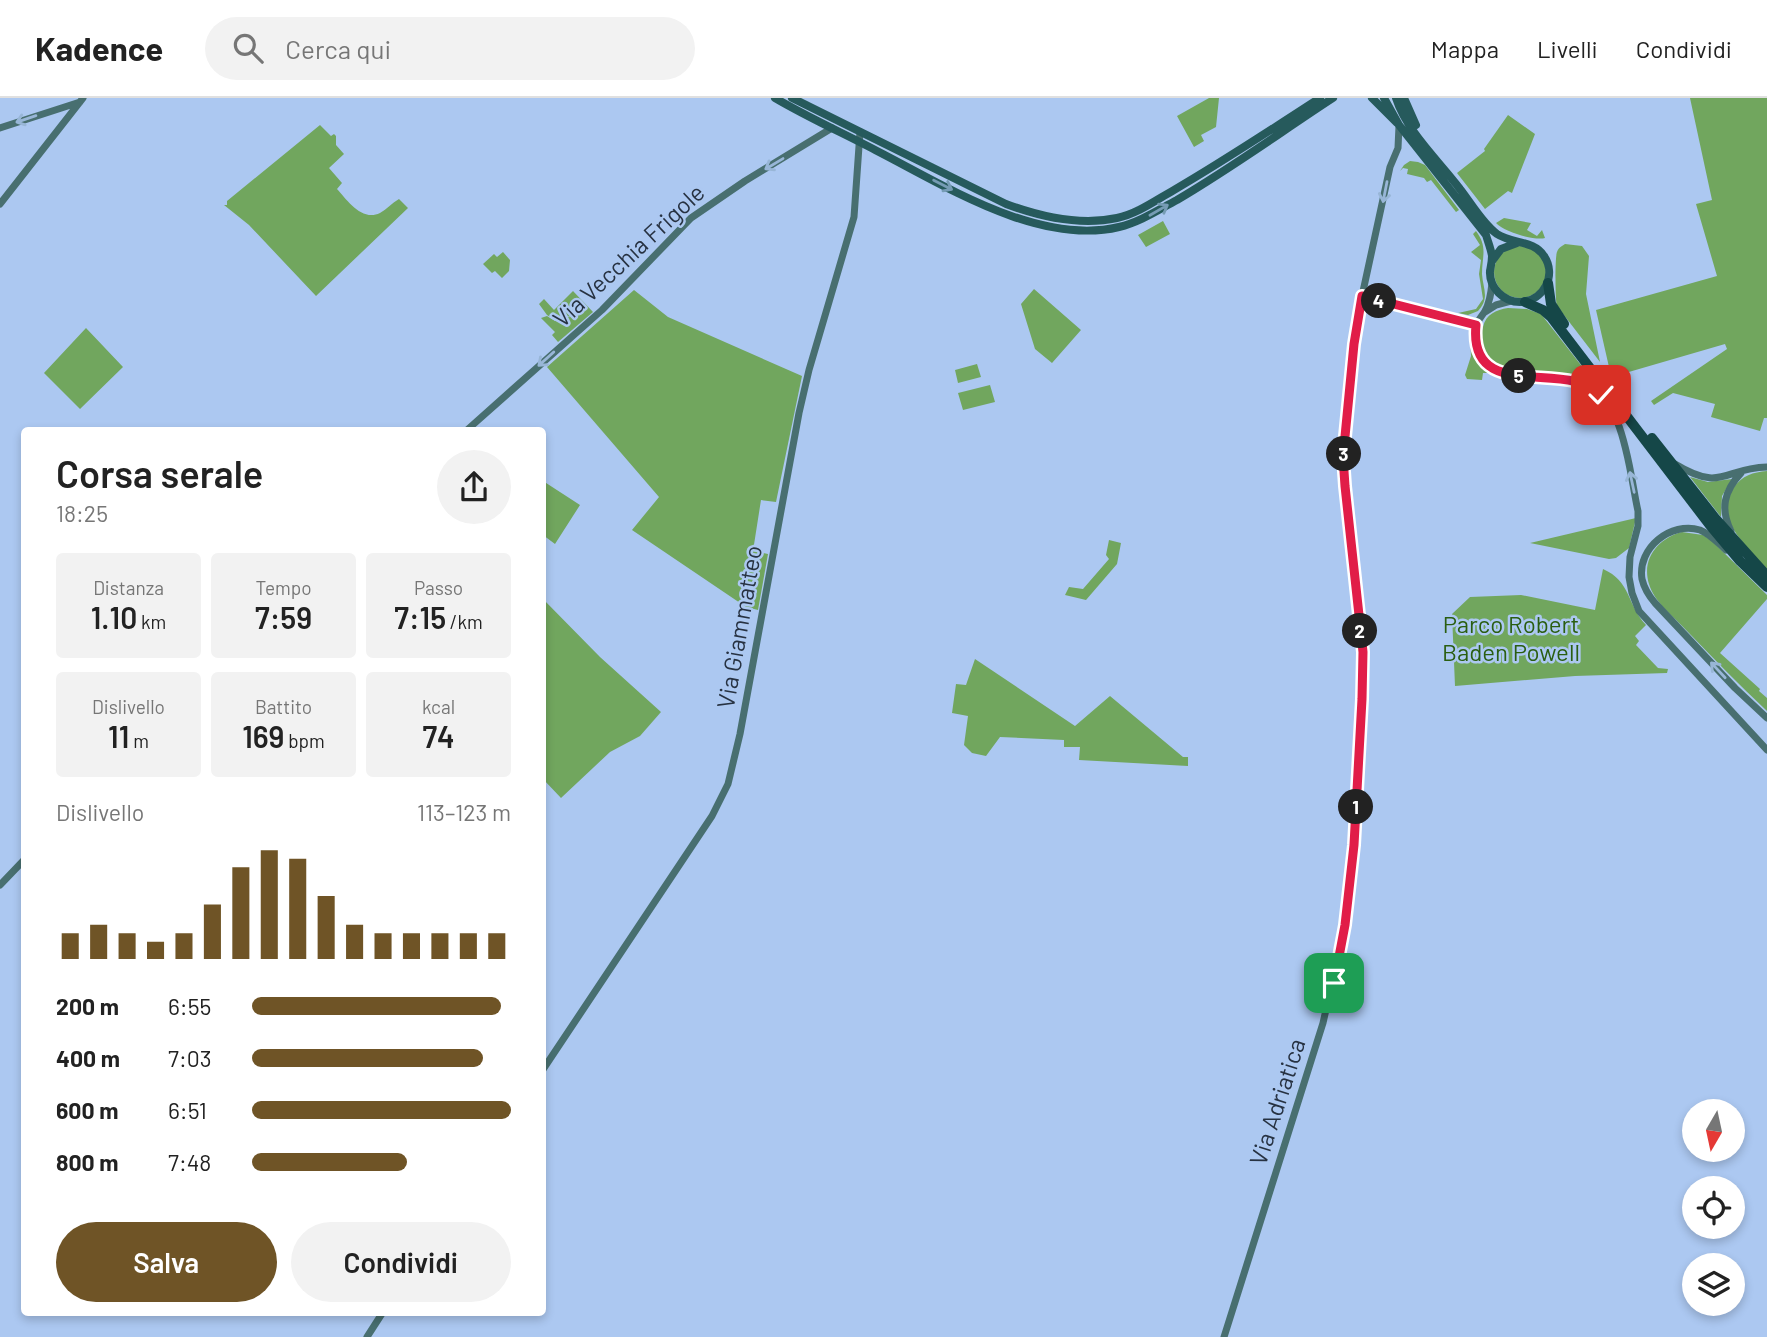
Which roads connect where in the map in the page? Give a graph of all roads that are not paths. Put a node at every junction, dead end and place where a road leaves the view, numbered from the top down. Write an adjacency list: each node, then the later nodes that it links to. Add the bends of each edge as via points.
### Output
1 (775, 98): 12 (main road)
2 (792, 98): 13 (main road)
3 (1320, 98): 13 (main road, via 1138,210 1098,221 1042,216 1006,204)
4 (1333, 98): 14 (main road, one-way to 4, via 1003,212 1044,225 1103,230 1145,218)
5 (1373, 98): 10 (main road)
6 (1384, 98): 10 (main road)
7 (1396, 98): 15 (main road)
8 (1404, 98): 15 (main road)
9 (82, 100): 11 (street, one-way to 11); 16 (street)
10 (1399, 125): 18 (main road, via 1486,236); 21 (street, Via Adriatica, one-way to 21, via 1398,148)
11 (0, 128)
12 (832, 128): 14 (main road); 26 (street, Via Vecchia Frigole, one-way to 26, via 691,218 602,310)
13 (860, 132): 14 (street, Via Giammatteo)
14 (861, 143): 38 (street, Via Giammatteo, via 854,217 799,413 728,784 712,816)
15 (1425, 144): 17 (main road, via 1494,232)
16 (0, 204)
17 (1517, 243): 18 (main road, via 1501,249); 20 (main road, via 1540,250 1549,266)
18 (1492, 261): 19 (main road)
19 (1492, 283): 22 (main road); 24 (street)
20 (1548, 283): 23 (main road); 27 (highway, via 1556,313)
21 (1362, 296): 25 (street); 41 (street, Via Adriatica, via 1343,457 1363,652 1354,845 1345,925 1323,1023)
22 (1511, 300): 23 (main road); 24 (street)
23 (1525, 302): 31 (highway, via 1551,317)
24 (1484, 313): 25 (street)
25 (1476, 325): 35 (street, one-way to 25, via 1644,618 1632,593 1629,568 1638,511 1616,413 1588,384 1507,375 1491,368 1480,353)
26 (470, 427)
27 (1672, 463): 29 (street, via 1705,478); 30 (highway)
28 (1767, 467): 29 (street)
29 (1742, 472): 30 (street, via 1728,490 1724,507)
30 (1736, 543): 32 (highway)
31 (1740, 561): 33 (highway); 34 (street, one-way to 31, via 1655,603 1642,578 1651,547 1678,529 1707,533)
32 (1767, 576)
33 (1767, 587)
34 (1767, 718)
35 (1767, 750)
36 (21, 863): 37 (street)
37 (0, 885)
38 (546, 1065)
39 (380, 1316): 40 (street)
40 (367, 1337)
41 (1224, 1337)

